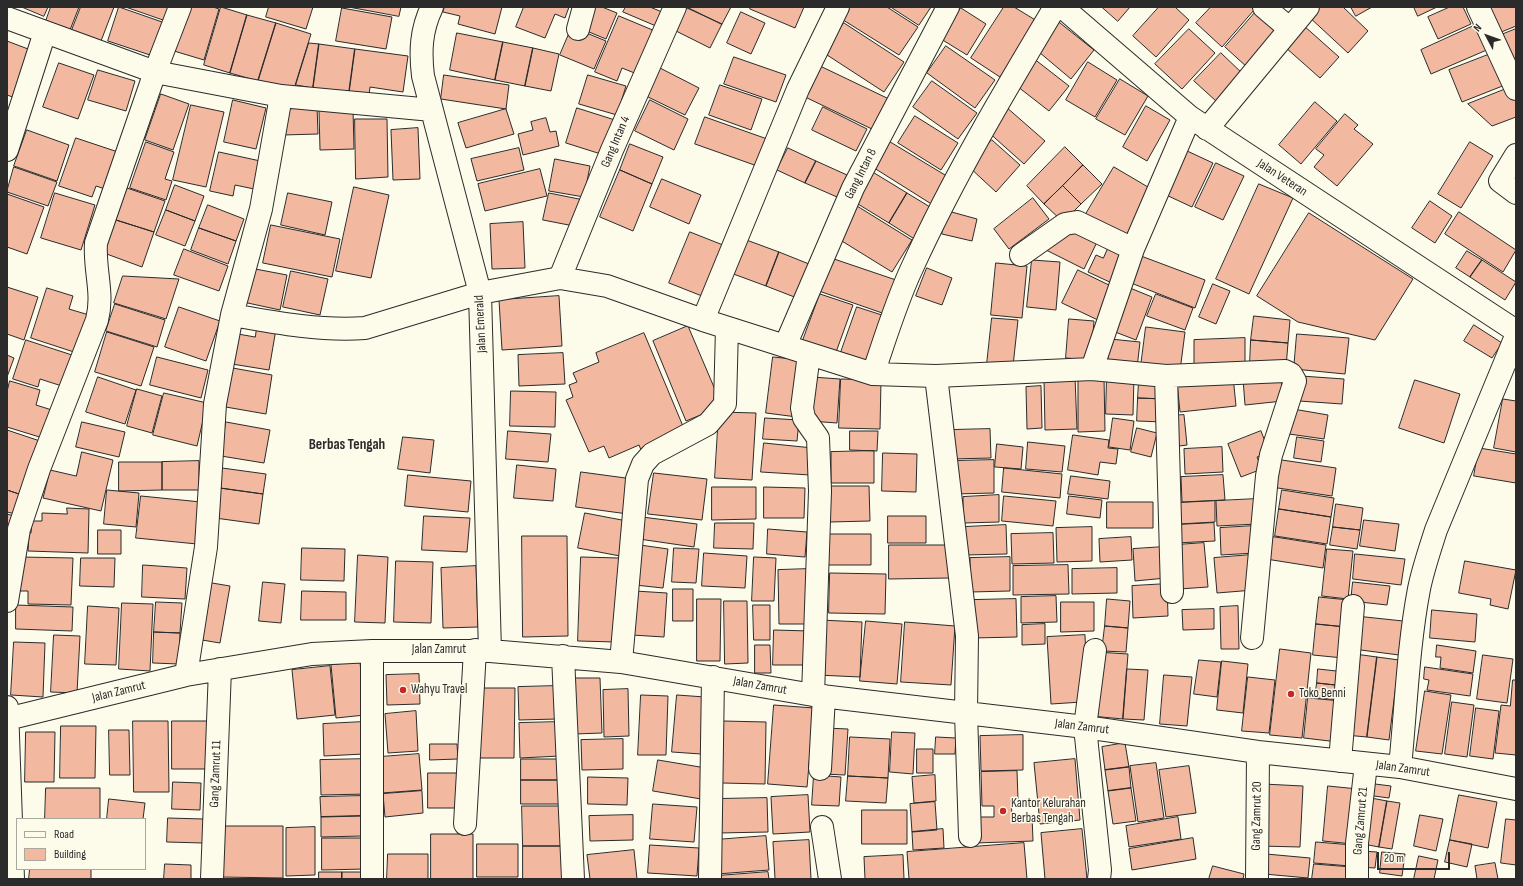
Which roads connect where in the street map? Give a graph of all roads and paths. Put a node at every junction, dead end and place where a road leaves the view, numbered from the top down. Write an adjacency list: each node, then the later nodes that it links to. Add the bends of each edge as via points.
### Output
1 (180, 7): 16 (street)
2 (432, 7): 19 (street, Jalan Emerald, via 422,33 420,54 422,76)
3 (584, 7): 13 (street)
4 (675, 7): 26 (street, Gang Intan 4, via 612,150)
5 (838, 7): 29 (street, via 798,89)
6 (948, 7): 33 (street, Gang Intan 8, via 853,188)
7 (1055, 7): 36 (street, via 987,120 944,201 911,270)
8 (1062, 7): 20 (street, Jalan Veteran)
9 (1264, 7): 14 (street)
10 (1308, 7): 14 (street)
11 (1478, 7): 17 (street)
12 (7, 18): 15 (street)
13 (578, 29)
14 (1290, 29): 20 (street)
15 (45, 32): 16 (street); 21 (street)
16 (155, 72): 18 (street); 40 (street, via 96,243 96,271 101,305 97,320 19,528)
17 (1516, 88)
18 (281, 96): 19 (street); 28 (street, via 261,209)
19 (432, 110): 27 (street, Jalan Emerald)
20 (1199, 123): 24 (street); 31 (street, Jalan Veteran)
21 (7, 150)
22 (1515, 156): 23 (street, via 1500,181)
23 (1516, 193)
24 (1133, 249): 25 (street, via 1077,222 1071,222); 35 (street)
25 (1021, 255)
26 (560, 278): 27 (street); 29 (street, via 607,286)
27 (480, 293): 28 (street, via 365,328 347,330 301,327); 45 (street, Jalan Emerald)
28 (232, 315): 49 (street, via 215,404 206,548)
29 (702, 320): 30 (street)
30 (727, 328): 33 (street); 47 (street, via 725,404 708,424 652,454 643,464 637,479)
31 (1516, 330)
32 (1516, 336): 59 (street, via 1426,559 1414,627)
33 (785, 346): 34 (street)
34 (809, 354): 36 (street); 51 (street, via 802,408 804,418 818,438)
35 (1092, 369): 37 (street); 38 (street)
36 (873, 374): 37 (street)
37 (936, 376): 53 (street, via 965,605)
38 (1166, 376): 39 (street); 42 (street, via 1285,371 1294,377 1267,476)
39 (1172, 592)
40 (7, 601)
41 (1353, 606): 57 (street)
42 (1252, 638)
43 (1094, 650): 55 (street)
44 (372, 651): 45 (street, Jalan Zamrut); 48 (street, Jalan Zamrut, via 312,654); 67 (street)
45 (483, 651): 46 (street, Jalan Zamrut); 62 (street, Jalan Emerald)
46 (563, 656): 47 (street, Jalan Zamrut); 68 (street)
47 (621, 662): 50 (street, Jalan Zamrut)
48 (220, 669): 49 (street, Jalan Zamrut); 66 (street, Gang Zamrut 11)
49 (186, 675): 54 (street, Jalan Zamrut)
50 (713, 678): 51 (street, Jalan Zamrut); 69 (street)
51 (818, 695): 53 (street, Jalan Zamrut); 60 (street)
52 (7, 707): 54 (street)
53 (966, 713): 55 (street, Jalan Zamrut); 64 (street)
54 (7, 719): 65 (street)
55 (1085, 727): 56 (street, Jalan Zamrut); 71 (street, via 1100,870)
56 (1258, 752): 57 (street, Jalan Zamrut); 72 (street, Gang Zamrut 20)
57 (1340, 761): 58 (street, Jalan Zamrut)
58 (1366, 764): 59 (street, Jalan Zamrut); 73 (street, Gang Zamrut 21, via 1357,843)
59 (1400, 767): 61 (street, Jalan Zamrut)
60 (820, 769)
61 (1516, 789)
62 (465, 824)
63 (822, 827): 70 (street)
64 (970, 836)
65 (13, 879)
66 (212, 879)
67 (372, 879)
68 (573, 879)
69 (710, 879)
70 (830, 879)
71 (1098, 879)
72 (1257, 879)
73 (1358, 879)

